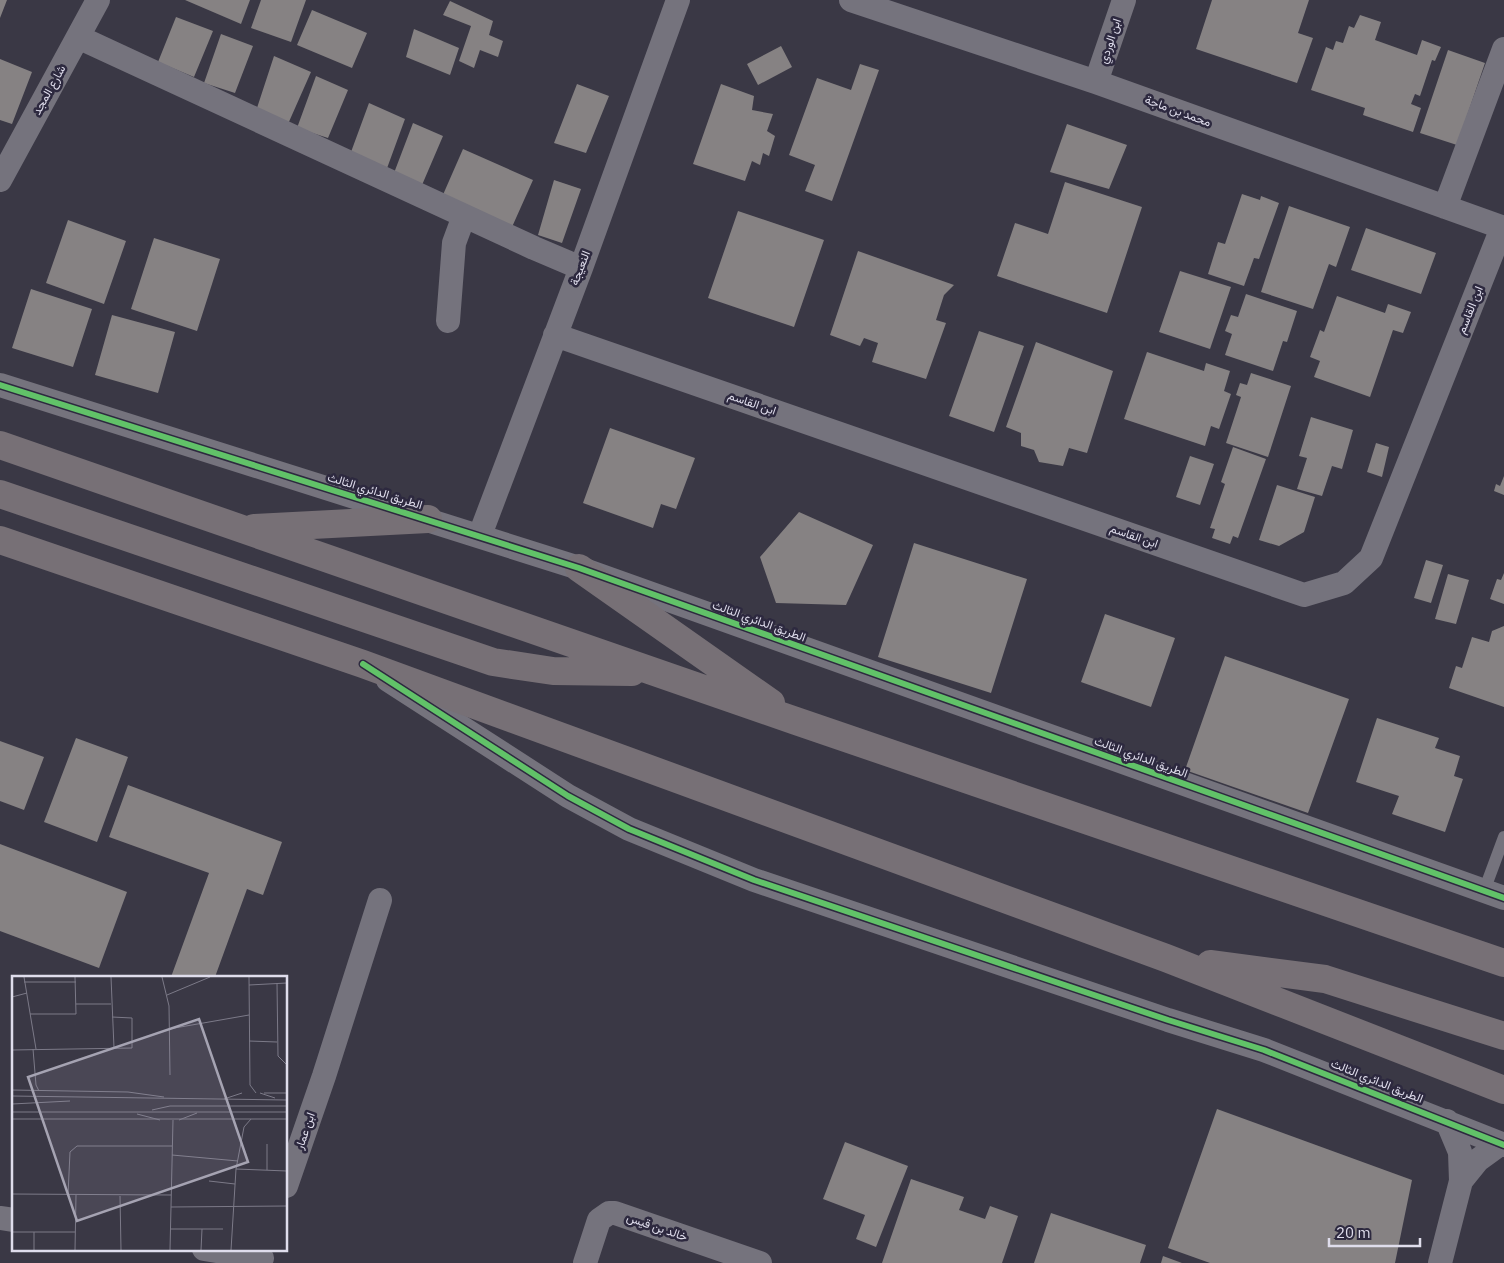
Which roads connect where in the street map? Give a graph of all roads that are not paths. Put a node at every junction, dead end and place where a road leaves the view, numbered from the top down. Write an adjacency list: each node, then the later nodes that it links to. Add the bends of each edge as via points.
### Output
1 (98, 0): 5 (street, شارع المجد)
2 (678, 0): 12 (street, النعيجة)
3 (851, 0): 7 (street, محمد بن ماجة)
4 (1124, 0): 7 (street, ابن الوردي)
5 (78, 37): 8 (street, شارع المجد); 10 (street)
6 (1504, 49): 9 (street)
7 (1096, 82): 9 (street, محمد بن ماجة)
8 (0, 180)
9 (1445, 207): 11 (street, محمد بن ماجة)
10 (464, 216): 12 (street); 13 (street, via 454,243)
11 (1503, 228): 14 (street, ابن القاسم, via 1371,558 1344,584 1304,595)
12 (581, 268): 14 (street, النعيجة)
13 (448, 321)
14 (555, 335): 20 (street, النعيجة)
15 (0, 385): 18 (street, الطريق الدائري الثالث)
16 (0, 445): 19 (highway)
17 (0, 494): 26 (highway, via 493,662 553,671)
18 (428, 519): 19 (highway); 20 (street, الطريق الدائري الثالث)
19 (241, 529): 26 (highway)
20 (480, 535): 24 (street, الطريق الدائري الثالث)
21 (0, 540): 23 (highway, الطريق الدائري الثالث)
22 (0, 560): 23 (highway)
23 (63, 561): 25 (highway, الطريق الدائري الثالث)
24 (579, 568): 27 (highway); 29 (street, الطريق الدائري الثالث)
25 (363, 664): 31 (highway, الطريق الدائري الثالث); 35 (street, الطريق الدائري الثالث, via 568,796 660,842 829,907 1264,1050)
26 (656, 672): 27 (highway)
27 (796, 721): 32 (highway)
28 (1504, 837): 29 (lane)
29 (1494, 895)
30 (380, 900): 37 (street, ابن عمار)
31 (1166, 958): 33 (highway, via 1325,979); 34 (highway, الطريق الدائري الثالث)
32 (1504, 963)
33 (1504, 1036)
34 (1504, 1090)
35 (1447, 1121): 36 (street, الطريق الدائري الثالث); 38 (street, via 1460,1152)
36 (1502, 1144): 38 (street, via 1478,1160)
37 (288, 1180)
38 (1461, 1181): 43 (street)
39 (211, 1250): 40 (street)
40 (262, 1257)
41 (753, 1262): 42 (street, خالد بن قيس, via 609,1213 599,1220)
42 (585, 1263)
43 (1440, 1263)

